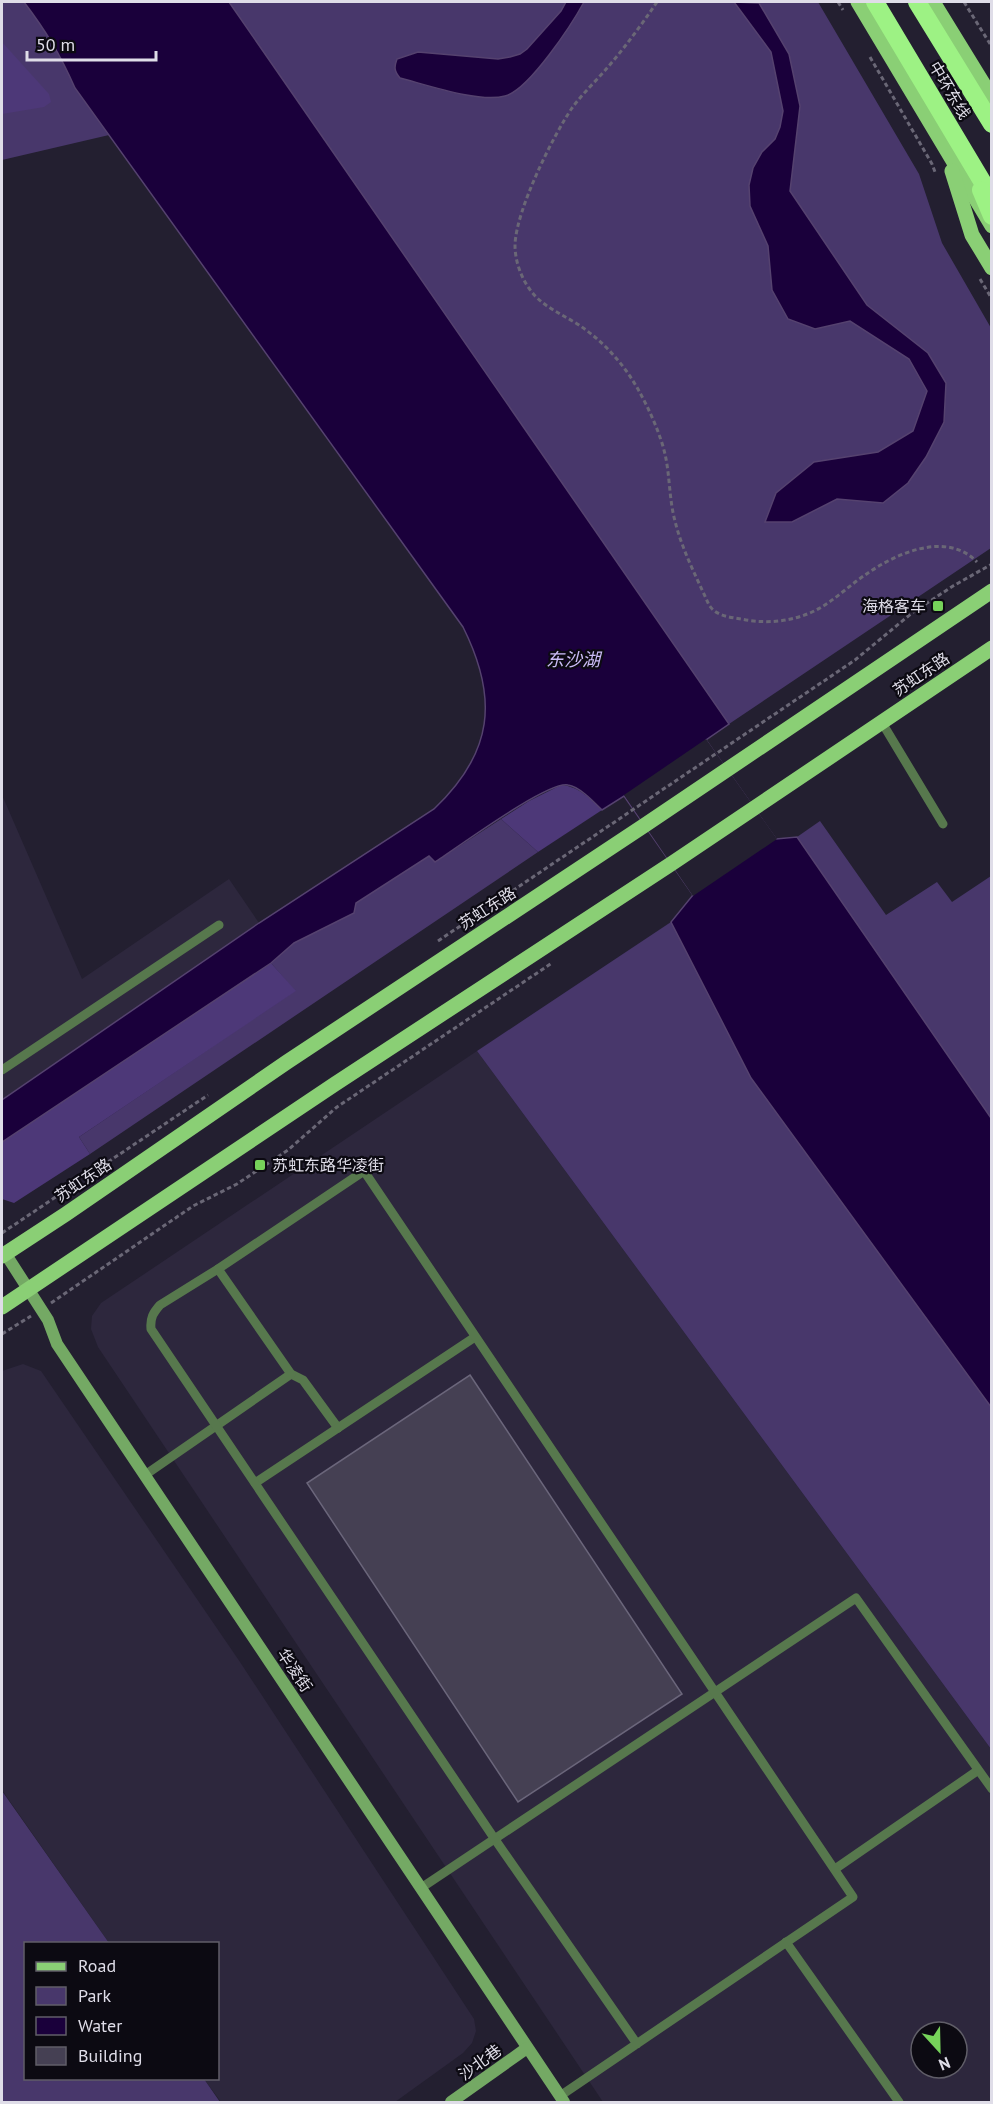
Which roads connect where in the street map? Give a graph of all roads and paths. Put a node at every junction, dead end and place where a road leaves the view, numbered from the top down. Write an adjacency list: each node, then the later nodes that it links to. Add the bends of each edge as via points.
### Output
1 (657, 2): 22 (path, via 564,120 523,211 516,235 516,255 523,277 536,297 601,342 615,355 640,392 665,454 671,506 680,539 709,605 715,612 744,620 786,620 822,607 875,568 921,548 958,550)
2 (838, 2): 8 (path)
3 (858, 2): 13 (main road)
4 (875, 2): 14 (highway, 中环东线)
5 (917, 2): 12 (highway, 中环东线)
6 (933, 2): 11 (main road)
7 (964, 2): 9 (path)
8 (844, 12)
9 (992, 47)
10 (867, 52): 15 (path)
11 (992, 98)
12 (992, 124)
13 (944, 145): 18 (main road); 19 (main road, via 972,235)
14 (967, 158): 16 (highway, 中环东线); 17 (highway)
15 (936, 175)
16 (992, 198)
17 (992, 216)
18 (992, 226)
19 (992, 268)
20 (975, 270): 21 (path)
21 (992, 299)
22 (977, 562)
23 (992, 564): 27 (path, via 912,613 855,660)
24 (992, 591): 32 (main road, 苏虹东路, via 66,1214)
25 (992, 648): 26 (main road, 苏虹东路)
26 (881, 722): 28 (lane); 34 (main road, 苏虹东路)
27 (634, 809)
28 (943, 824)
29 (219, 925): 31 (lane)
30 (553, 963): 36 (path, via 337,1107 288,1150 237,1184 194,1206)
31 (2, 1070)
32 (3, 1252): 34 (street, 华凌街)
33 (218, 1269): 38 (lane, via 364,1171); 39 (lane); 40 (lane, via 160,1305 151,1320 152,1329)
34 (29, 1290): 35 (main road, 苏虹东路); 36 (street, 华凌街)
35 (2, 1307)
36 (42, 1309): 37 (path); 42 (street, 华凌街, via 57,1344)
37 (2, 1334)
38 (475, 1337): 41 (lane); 44 (lane)
39 (291, 1374): 40 (lane); 41 (lane, via 303,1380)
40 (217, 1426): 42 (lane); 43 (lane)
41 (338, 1428): 43 (lane)
42 (145, 1475): 49 (street, 华凌街)
43 (255, 1483): 47 (lane)
44 (714, 1691): 45 (lane, via 856,1598); 47 (lane); 48 (lane)
45 (977, 1771): 46 (lane); 48 (lane)
46 (992, 1789)
47 (494, 1838): 49 (lane); 51 (lane)
48 (836, 1869): 50 (lane, via 853,1897)
49 (421, 1888): 52 (street, 华凌街)
50 (786, 1942): 51 (lane); 55 (lane)
51 (637, 2044): 53 (lane)
52 (527, 2048): 53 (street, 华凌街); 54 (street, 沙北巷)
53 (562, 2099)
54 (451, 2103)
55 (899, 2103)

